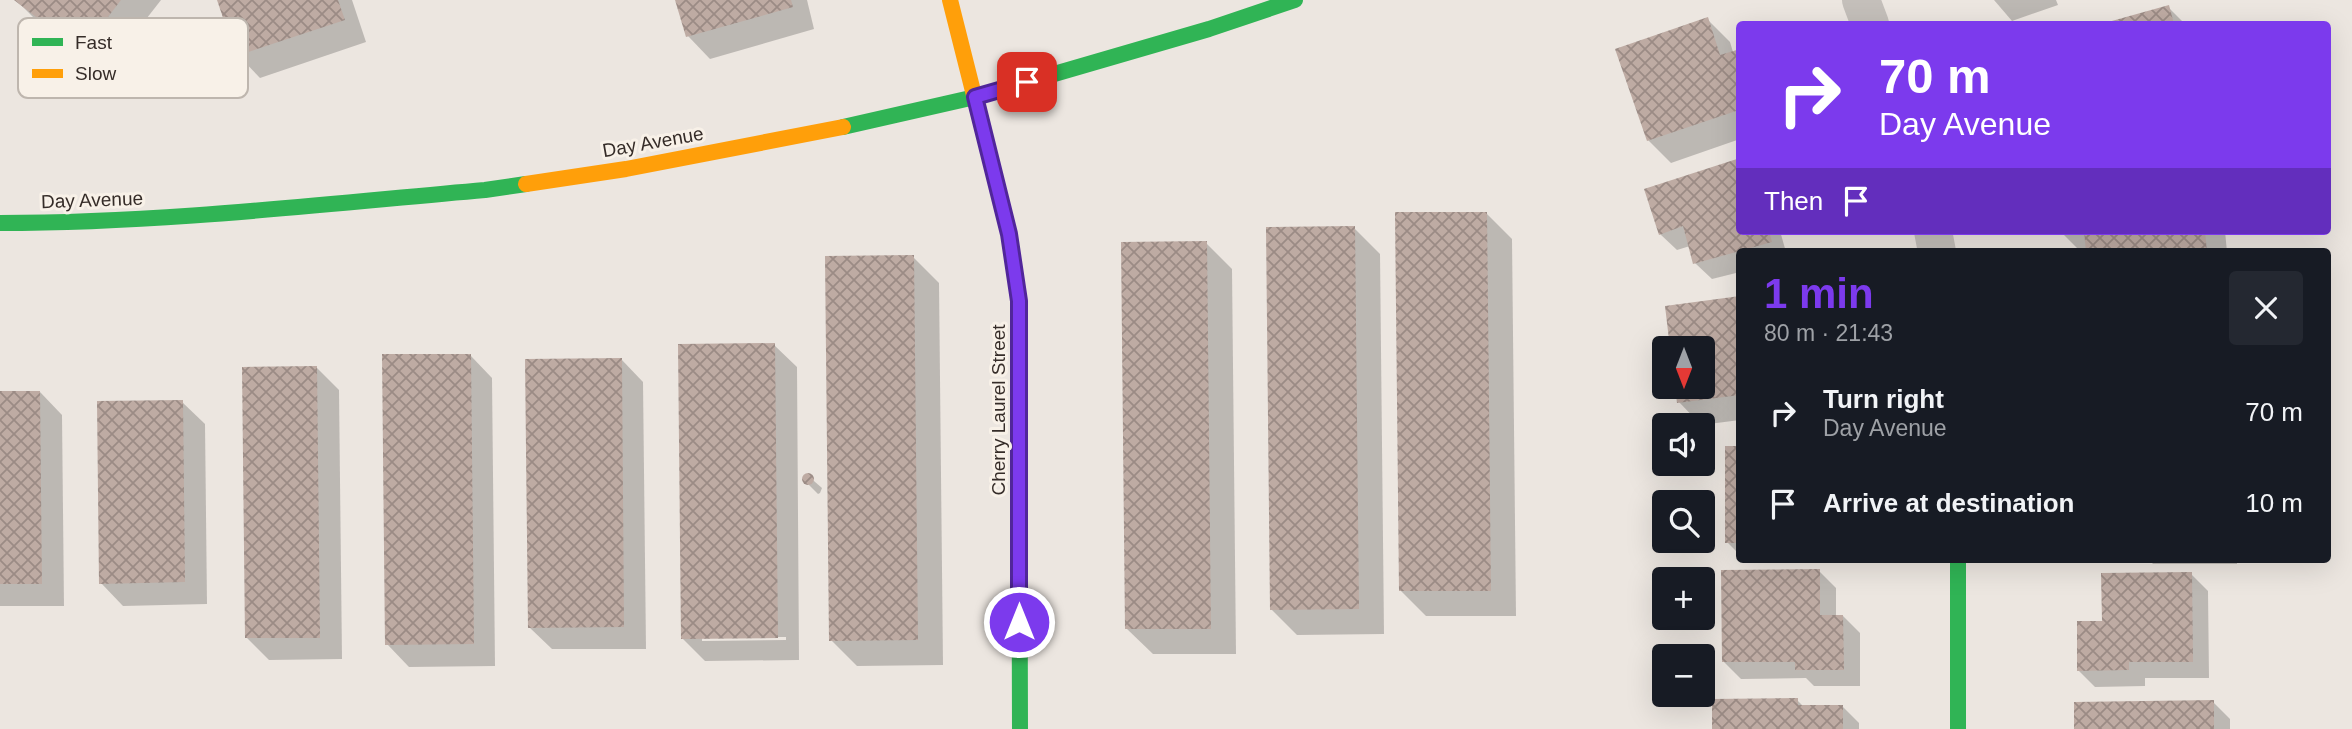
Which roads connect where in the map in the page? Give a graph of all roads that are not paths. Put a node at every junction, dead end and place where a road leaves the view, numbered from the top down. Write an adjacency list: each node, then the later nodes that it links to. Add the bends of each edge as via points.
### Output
1 (950, 0): 5 (street, Cherry Laurel Street)
2 (1295, 0): 5 (street, Day Avenue)
3 (1861, 0): 4 (street)
4 (1869, 21)
5 (975, 97): 6 (street, Day Avenue, via 639,167 485,190 155,218); 8 (street, Cherry Laurel Street, via 1009,234 1019,301)
6 (0, 223)
7 (1958, 563): 9 (street)
8 (1020, 729)
9 (1958, 729)

